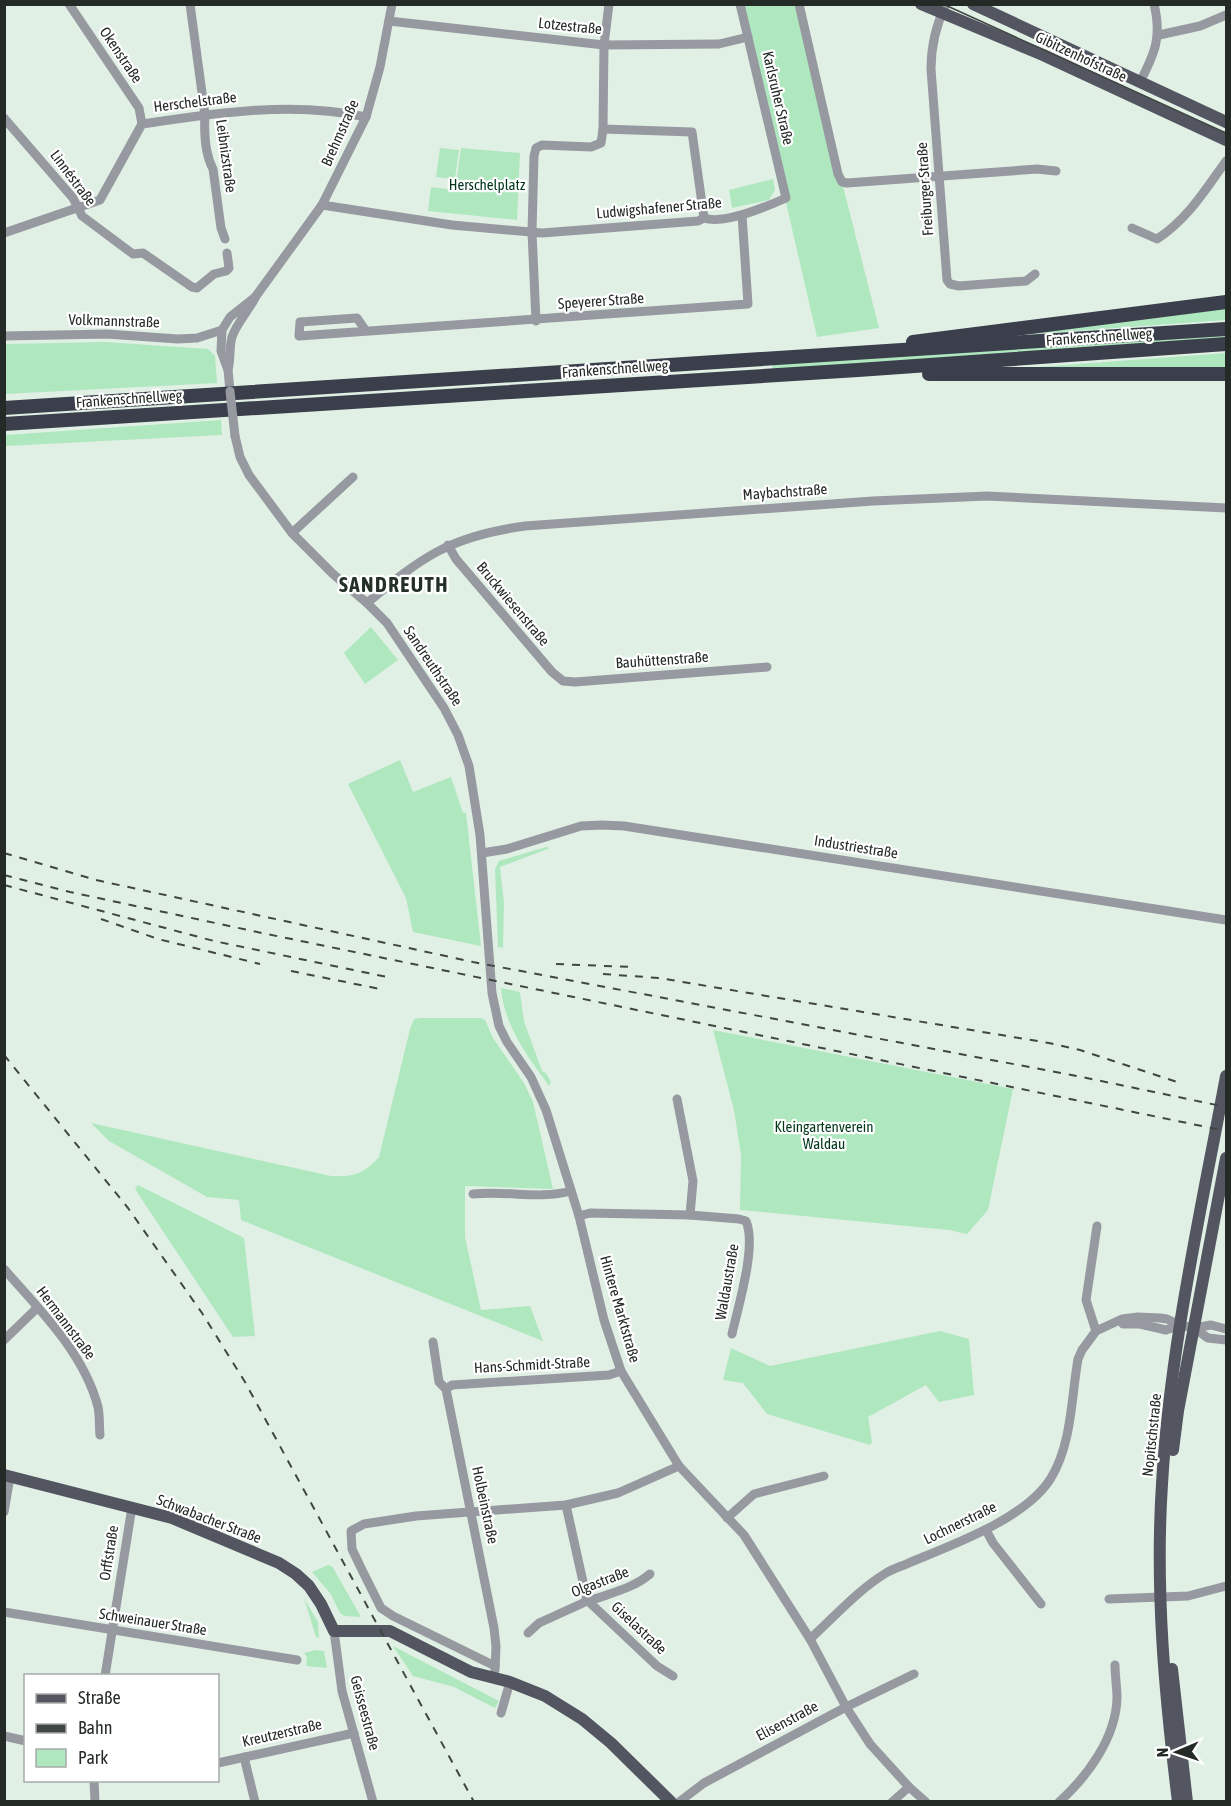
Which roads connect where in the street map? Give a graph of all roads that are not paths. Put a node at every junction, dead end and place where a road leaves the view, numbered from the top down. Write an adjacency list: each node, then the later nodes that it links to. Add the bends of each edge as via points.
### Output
1 (69, 4): 21 (street, Okenstraße, via 139,108)
2 (190, 4): 17 (street, Leibnizstraße)
3 (392, 4): 12 (street, Brehmstraße)
4 (609, 4): 15 (street)
5 (740, 4): 14 (street, Karlsruher Straße)
6 (799, 4): 26 (street, via 843,182)
7 (921, 4): 10 (main road, Gibitzenhofstraße)
8 (974, 4): 16 (main road, Gibitzenhofstraße)
9 (1154, 4): 13 (street)
10 (944, 8): 23 (main road, Gibitzenhofstraße); 26 (street, Freiburger Straße, via 931,51)
11 (1227, 15): 13 (street)
12 (389, 21): 15 (street, Lotzestraße); 18 (street, Brehmstraße)
13 (1159, 35): 16 (street)
14 (748, 37): 15 (street, Lotzestraße, via 719,44); 27 (street, Karlsruher Straße)
15 (604, 45): 22 (street)
16 (1140, 82): 20 (main road, Gibitzenhofstraße)
17 (205, 115): 18 (street, Herschelstraße, via 252,110 336,111); 21 (street, Herschelstraße); 35 (street, Leibnizstraße, via 209,160)
18 (366, 117): 28 (street, Brehmstraße)
19 (4, 118): 29 (street, Linnéstraße)
20 (1227, 122)
21 (142, 124): 29 (street, Herschelstraße, via 100,200)
22 (603, 129): 31 (street, via 692,132); 33 (street, via 601,143 591,147 536,148)
23 (1227, 140)
24 (1227, 161): 32 (street, via 1167,233 1157,239)
25 (1056, 171): 26 (street)
26 (940, 176): 37 (street, Freiburger Straße, via 950,284 1026,281)
27 (786, 198): 30 (street, Ludwigshafener Straße)
28 (322, 205): 33 (street, via 452,225); 38 (street, Brehmstraße)
29 (78, 208): 34 (street, Herschelstraße); 36 (street, Linnéstraße, via 82,216 133,254 143,253 192,287 197,288 214,274 225,271)
30 (742, 215): 31 (street, Ludwigshafener Straße); 40 (street, Speyerer Straße, via 748,304)
31 (704, 218): 33 (street, Ludwigshafener Straße)
32 (1132, 228)
33 (532, 232): 40 (street)
34 (4, 233)
35 (225, 239)
36 (227, 253)
37 (1035, 274)
38 (256, 296): 42 (street, via 230,317); 45 (street)
39 (1227, 302): 47 (highway)
40 (536, 321): 43 (street, Speyerer Straße)
41 (1227, 329): 47 (highway, Frankenschnellweg)
42 (222, 330): 44 (street, Volkmannstraße, via 178,339 107,334); 45 (street); 48 (street, Sandreuthstraße, via 221,351)
43 (366, 331): 43 (street, Speyerer Straße, via 310,335 299,336 300,322 357,318)
44 (4, 336)
45 (232, 337): 48 (street, Sandreuthstraße)
46 (1227, 345): 49 (highway, Frankenschnellweg)
47 (816, 356): 51 (highway, Frankenschnellweg)
48 (228, 370): 55 (street, Sandreuthstraße, bridge, via 240,457)
49 (825, 372): 50 (highway); 52 (highway, Frankenschnellweg)
50 (1227, 374)
51 (4, 408)
52 (4, 424)
53 (353, 477): 55 (street)
54 (1227, 508): 56 (street, Maybachstraße, via 987,496 873,501 525,526 496,530)
55 (292, 533): 57 (street, Sandreuthstraße)
56 (448, 545): 57 (street, Maybachstraße, via 403,572); 59 (street, Bruckwiesenstraße)
57 (368, 603): 60 (street, Sandreuthstraße, via 387,623 427,681 458,735 469,766)
58 (767, 667): 59 (street, Bauhüttenstraße, via 575,682)
59 (560, 679)
60 (483, 853): 61 (street, Industriestraße, via 581,826 624,826); 65 (street, Hintere Marktstraße, via 492,993 500,1026 542,1098)
61 (1227, 920)
62 (1227, 1076): 72 (main road, Nopitschstraße)
63 (677, 1099): 67 (street, via 693,1181)
64 (1227, 1158): 73 (main road, Nopitschstraße)
65 (571, 1191): 66 (street, via 555,1195); 68 (street, Hintere Marktstraße)
66 (473, 1194)
67 (690, 1215): 68 (street, Waldaustraße); 76 (street, Waldaustraße, via 739,1219 746,1221 749,1228 746,1271)
68 (579, 1216): 80 (street, Hintere Marktstraße, via 604,1320)
69 (1097, 1226): 75 (street, via 1086,1300)
70 (4, 1269): 71 (street, Hermannstraße)
71 (37, 1308): 77 (street); 82 (street, Hermannstraße, via 83,1369 98,1407)
72 (1180, 1325): 73 (street, Lochnerstraße); 75 (street, Lochnerstraße, via 1166,1330 1140,1324 1110,1324); 94 (main road, Nopitschstraße, via 1163,1467)
73 (1194, 1328): 74 (street, via 1211,1325); 78 (street, via 1208,1338); 94 (main road, Nopitschstraße, via 1173,1448)
74 (1227, 1329)
75 (1096, 1331): 91 (street, Lochnerstraße, via 1078,1359 1069,1427 1050,1478 1035,1496)
76 (732, 1334)
77 (4, 1340)
78 (1227, 1340)
79 (433, 1342): 81 (street, Holbeinstraße, via 439,1382)
80 (621, 1371): 81 (street, Hans-Schmidt-Straße, via 452,1385); 83 (street, Hintere Marktstraße)
81 (446, 1389): 89 (street, Holbeinstraße)
82 (100, 1435)
83 (680, 1466): 86 (street, via 618,1493); 90 (street, Hintere Marktstraße)
84 (7, 1476): 87 (main road, Schwabacher Straße); 88 (street)
85 (824, 1476): 90 (street, via 754,1494)
86 (567, 1505): 89 (street); 96 (street)
87 (132, 1507): 99 (street, Orffstraße); 100 (main road, Schwabacher Straße, via 184,1523 286,1567 314,1592)
88 (4, 1512)
89 (470, 1512): 105 (street, Holbeinstraße, via 494,1628); 105 (street, via 364,1524 351,1532 352,1549 381,1608)
90 (728, 1518): 102 (street, Hintere Marktstraße, via 744,1535)
91 (986, 1530): 97 (street); 102 (street, Lochnerstraße, via 881,1576)
92 (650, 1574): 96 (street, Olgastraße, via 641,1582)
93 (1227, 1586): 94 (street, via 1188,1596)
94 (1164, 1597): 95 (street); 127 (main road, Nopitschstraße, via 1167,1710); 128 (main road, Nopitschstraße)
95 (1109, 1599)
96 (587, 1600): 101 (street, Olgastraße, via 539,1623); 108 (street, Giselastraße, via 657,1666)
97 (1041, 1604)
98 (4, 1612): 99 (street, Schweinauer Straße)
99 (112, 1631): 103 (street, Schweinauer Straße); 106 (street, Orffstraße)
100 (334, 1631): 105 (main road, via 390,1632 467,1670); 112 (street, Geisseestraße, via 339,1674)
101 (528, 1633)
102 (810, 1639): 110 (street, Hintere Marktstraße)
103 (297, 1660)
104 (1115, 1665): 126 (street, via 1117,1699 1109,1731 1088,1771)
105 (495, 1672): 109 (main road)
106 (105, 1674)
107 (914, 1674): 110 (street, Elisenstraße)
108 (673, 1676)
109 (510, 1682): 111 (street); 122 (main road, via 545,1696 582,1719)
110 (846, 1707): 118 (street, Hintere Marktstraße, via 870,1744); 123 (street, Elisenstraße, via 704,1783)
111 (501, 1713)
112 (354, 1733): 115 (street, Kreutzerstraße); 121 (street, Geisseestraße)
113 (4, 1736): 114 (street)
114 (24, 1741)
115 (244, 1757): 116 (street, Kreutzerstraße); 120 (street)
116 (219, 1763)
117 (94, 1782): 119 (street)
118 (909, 1787): 124 (street); 125 (street, Hintere Marktstraße)
119 (95, 1802)
120 (255, 1802)
121 (373, 1802)
122 (670, 1802)
123 (679, 1802)
124 (892, 1802)
125 (926, 1802)
126 (1059, 1802)
127 (1178, 1802)
128 (1187, 1802)

